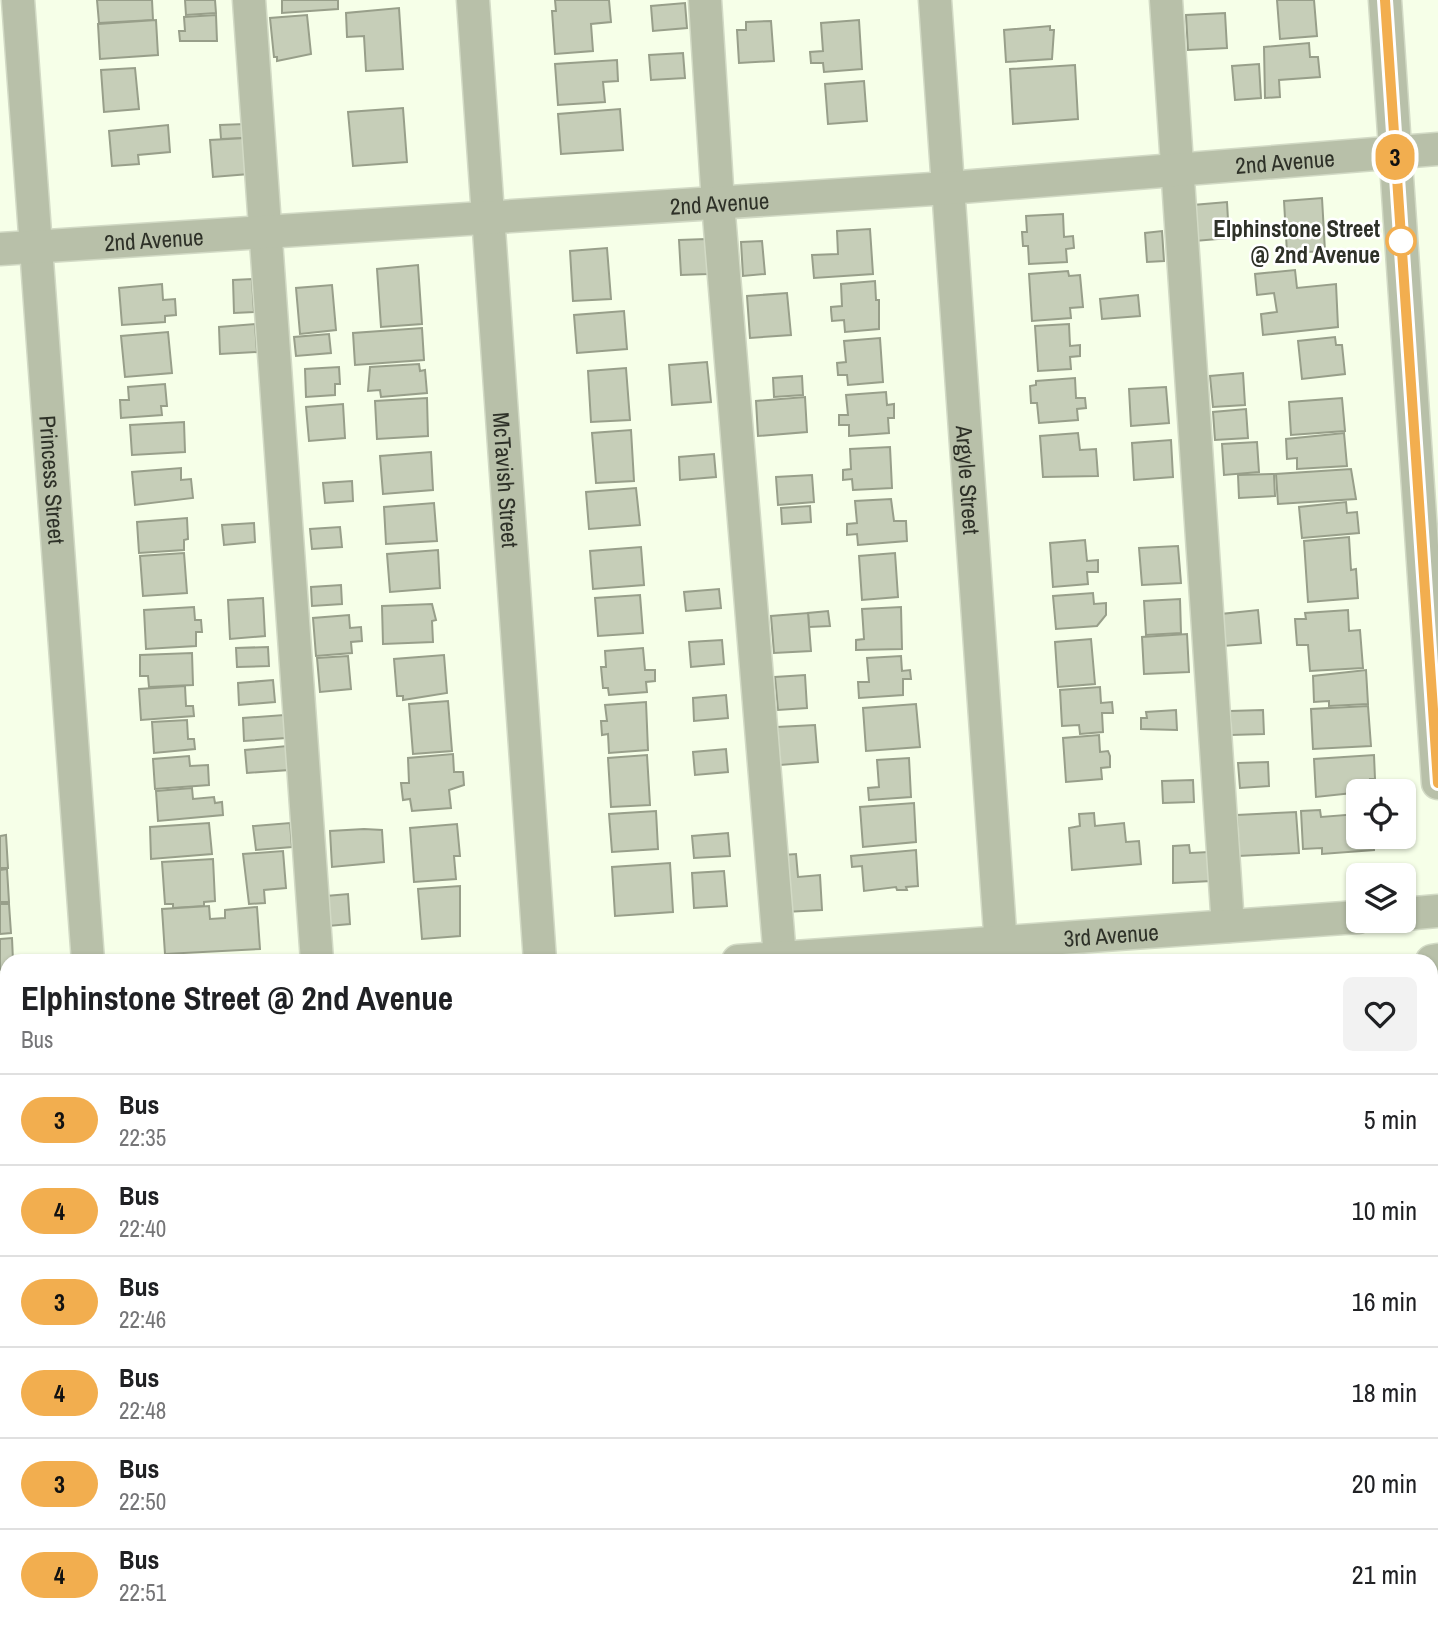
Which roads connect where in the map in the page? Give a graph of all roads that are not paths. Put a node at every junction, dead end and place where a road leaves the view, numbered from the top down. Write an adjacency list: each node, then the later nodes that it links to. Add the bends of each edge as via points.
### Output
1 (18, 0): 15 (street, Princess Street)
2 (248, 0): 14 (street)
3 (473, 0): 13 (street, McTavish Street)
4 (705, 0): 12 (street)
5 (935, 0): 11 (street, Argyle Street)
6 (1166, 0): 10 (street)
7 (1385, 0): 9 (street)
8 (1438, 149): 9 (street, 2nd Avenue)
9 (1395, 151): 10 (street, 2nd Avenue); 17 (street)
10 (1178, 168): 11 (street, 2nd Avenue); 21 (street)
11 (948, 188): 12 (street, 2nd Avenue); 22 (street, Argyle Street)
12 (718, 203): 13 (street, 2nd Avenue); 26 (street)
13 (487, 218): 14 (street, 2nd Avenue); 25 (street, McTavish Street)
14 (265, 233): 15 (street, 2nd Avenue); 24 (street)
15 (37, 246): 16 (street, 2nd Avenue); 23 (street, Princess Street)
16 (0, 249)
17 (1438, 783)
18 (1438, 911): 19 (street)
19 (1416, 913)
20 (1346, 918): 21 (street, 3rd Avenue)
21 (1228, 926): 22 (street, 3rd Avenue)
22 (1001, 952): 27 (street, 3rd Avenue)
23 (88, 954)
24 (316, 954)
25 (540, 954)
26 (780, 954)
27 (927, 954)

